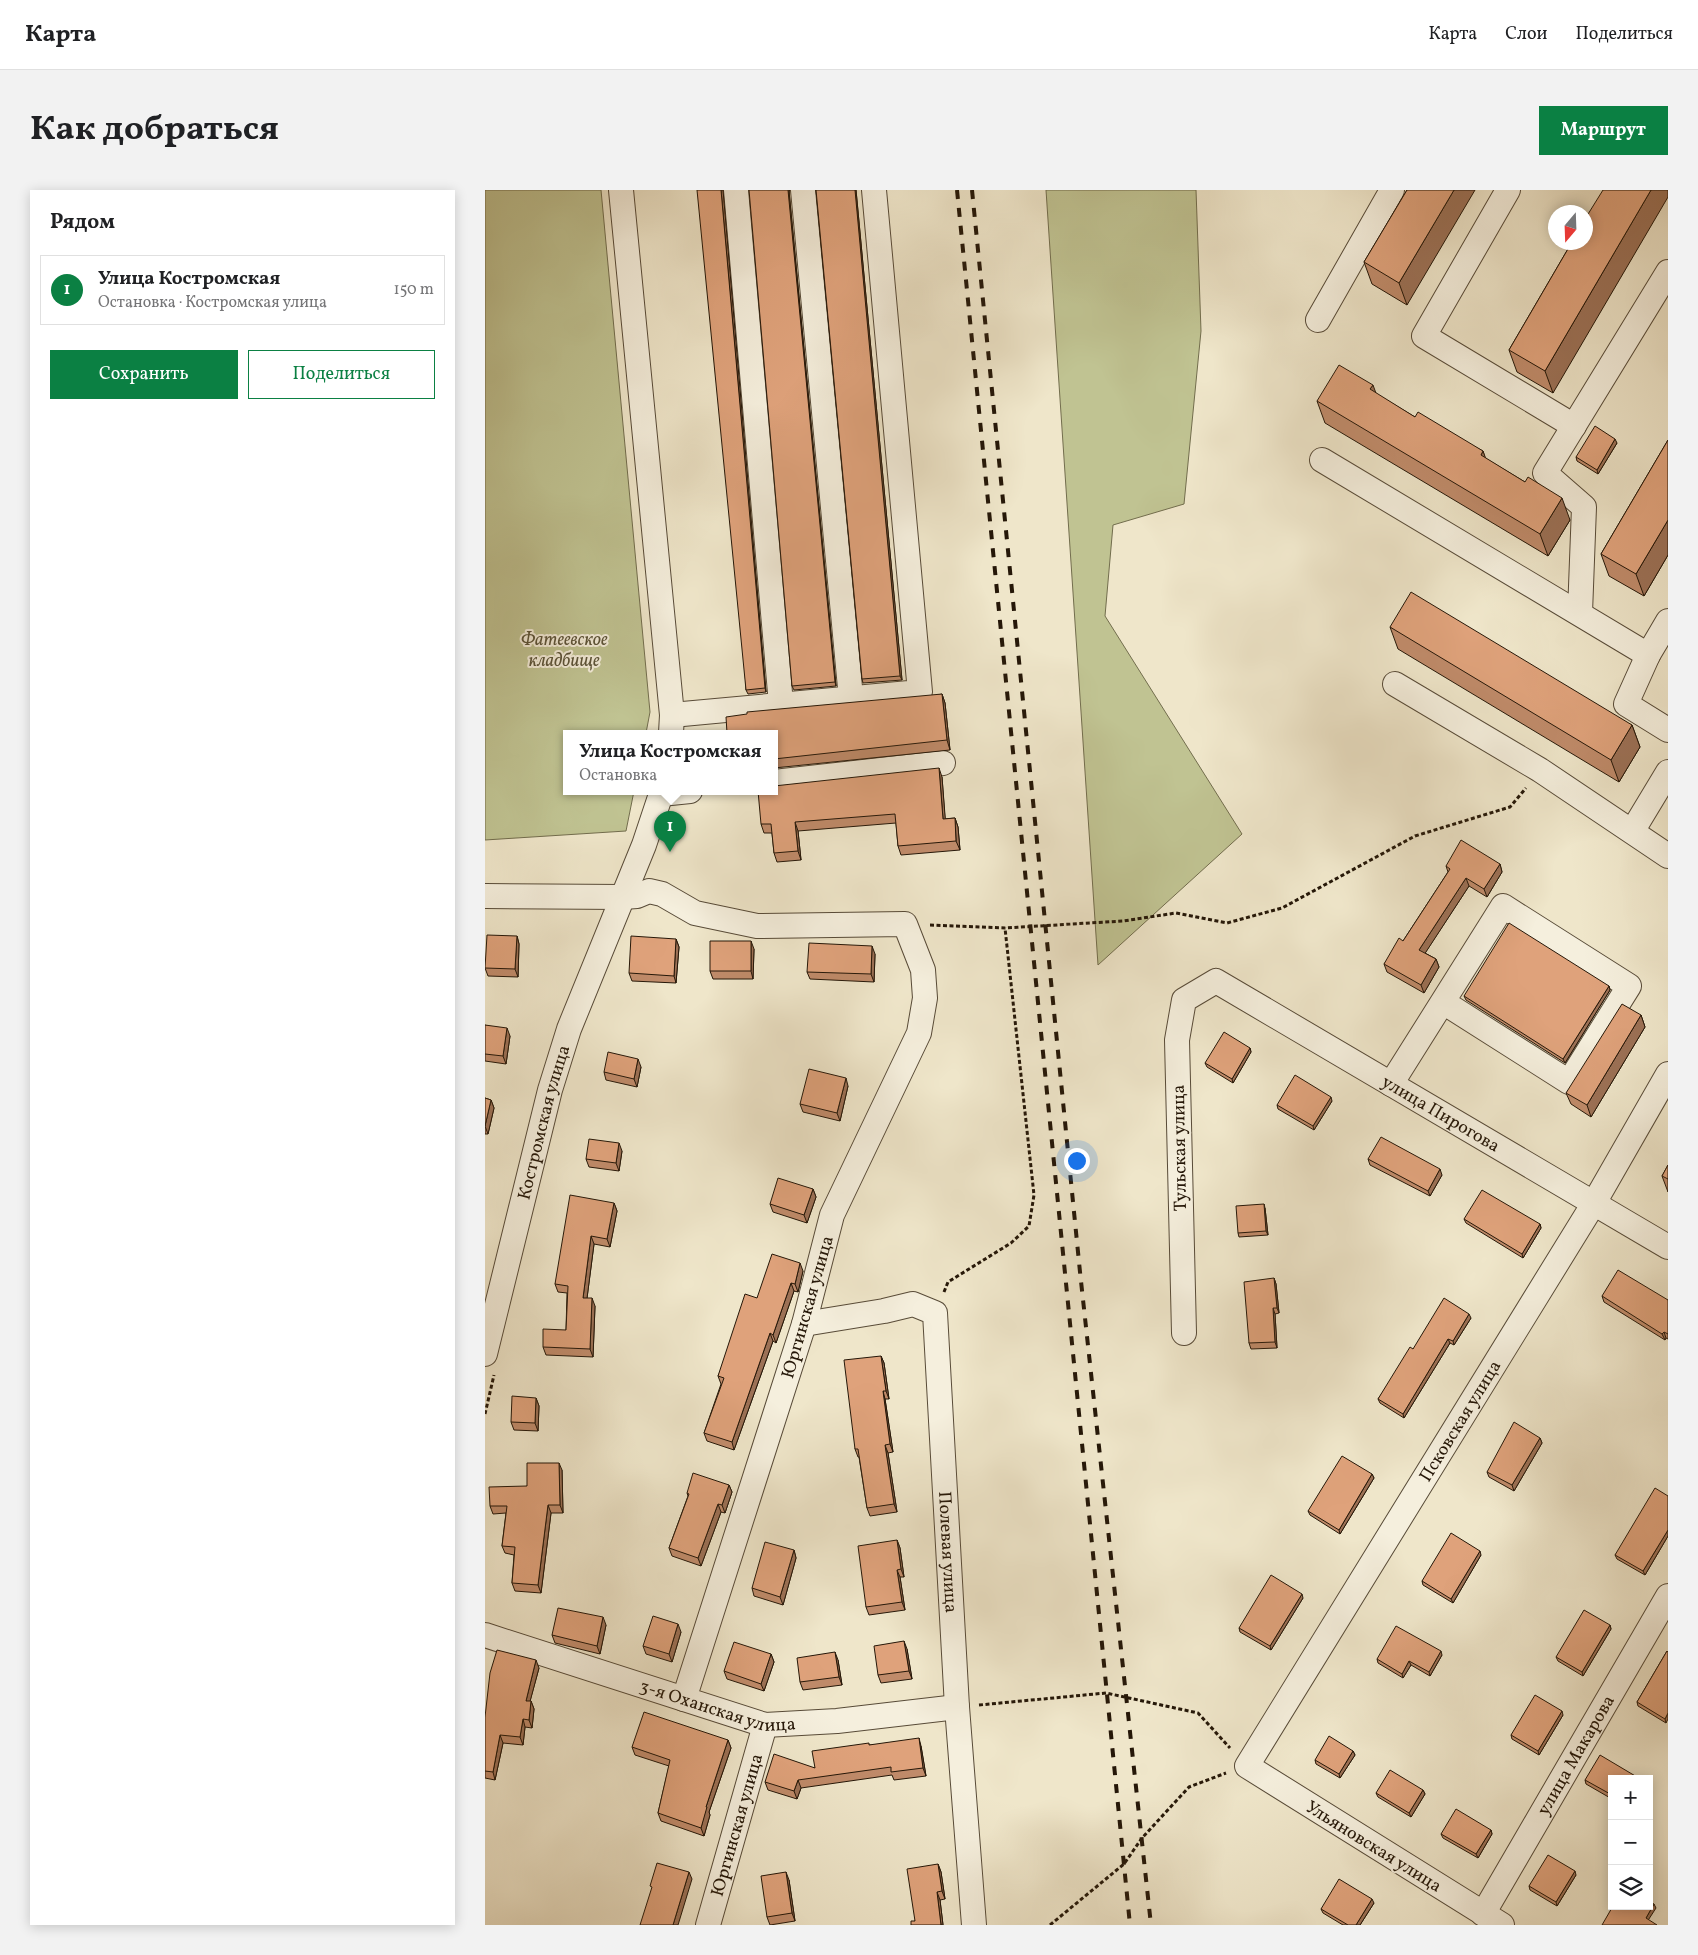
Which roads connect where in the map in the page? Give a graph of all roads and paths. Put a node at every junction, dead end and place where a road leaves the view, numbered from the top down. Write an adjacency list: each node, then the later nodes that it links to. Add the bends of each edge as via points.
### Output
1 (621, 190): 17 (street)
2 (735, 190): 16 (street)
3 (803, 190): 15 (street)
4 (874, 190): 15 (street, via 920,692)
5 (1392, 190): 8 (street)
6 (1508, 190): 9 (street, via 1425,336)
7 (1668, 272): 9 (street)
8 (1318, 320)
9 (1574, 426): 11 (street, via 1545,473 1584,507)
10 (1322, 460): 11 (street)
11 (1580, 613): 13 (street)
12 (1668, 621): 13 (street)
13 (1648, 655): 18 (street, via 1626,704)
14 (1395, 684): 20 (street)
15 (851, 698): 16 (street)
16 (781, 704): 17 (street)
17 (671, 724)
18 (1668, 730)
19 (943, 764): 22 (street)
20 (1540, 770): 24 (street); 29 (path, via 1510,807 1415,836 1282,908 1227,923 1176,913 1123,921)
21 (1668, 772): 24 (street)
22 (778, 782)
23 (660, 795): 27 (street, Костромская улица)
24 (1633, 830): 25 (street)
25 (1668, 856)
26 (485, 896): 27 (street)
27 (623, 897): 28 (street, via 649,892 662,894 695,913 757,926); 39 (street, Костромская улица, via 569,1029 550,1090)
28 (905, 924): 29 (path); 37 (street, Юргинская улица, via 923,970 925,998 919,1033 832,1215)
29 (1005, 928): 36 (path, via 1034,1194 1029,1226 1011,1243 948,1282)
30 (1216, 980): 33 (street, улица Пирогова); 38 (street, Тульская улица, via 1184,1000 1177,1040)
31 (1443, 1002): 31 (street, via 1503,906 1629,986 1569,1082); 33 (street)
32 (1668, 1074): 34 (street, Псковская улица)
33 (1391, 1084): 34 (street, улица Пирогова)
34 (1594, 1203): 35 (street, улица Пирогова); 46 (street, Псковская улица)
35 (1668, 1247)
36 (935, 1313): 37 (street, via 913,1304); 44 (street, Полевая улица)
37 (804, 1324): 43 (street, Юргинская улица)
38 (1184, 1333)
39 (491, 1360): 40 (path)
40 (485, 1414)
41 (1668, 1596): 47 (street, улица Макарова)
42 (485, 1635): 43 (street, 3-я Оханская улица)
43 (684, 1699): 45 (street, 3-я Оханская улица)
44 (957, 1707): 45 (street, 3-я Оханская улица, via 837,1721); 46 (path, via 1106,1693 1126,1697 1197,1713); 49 (street, Полевая улица)
45 (765, 1725): 48 (street, Юргинская улица)
46 (1247, 1766): 47 (street, Ульяновская улица); 50 (path, via 1189,1787 1141,1838 1124,1864)
47 (1493, 1920)
48 (708, 1925)
49 (974, 1925)
50 (1050, 1925)

